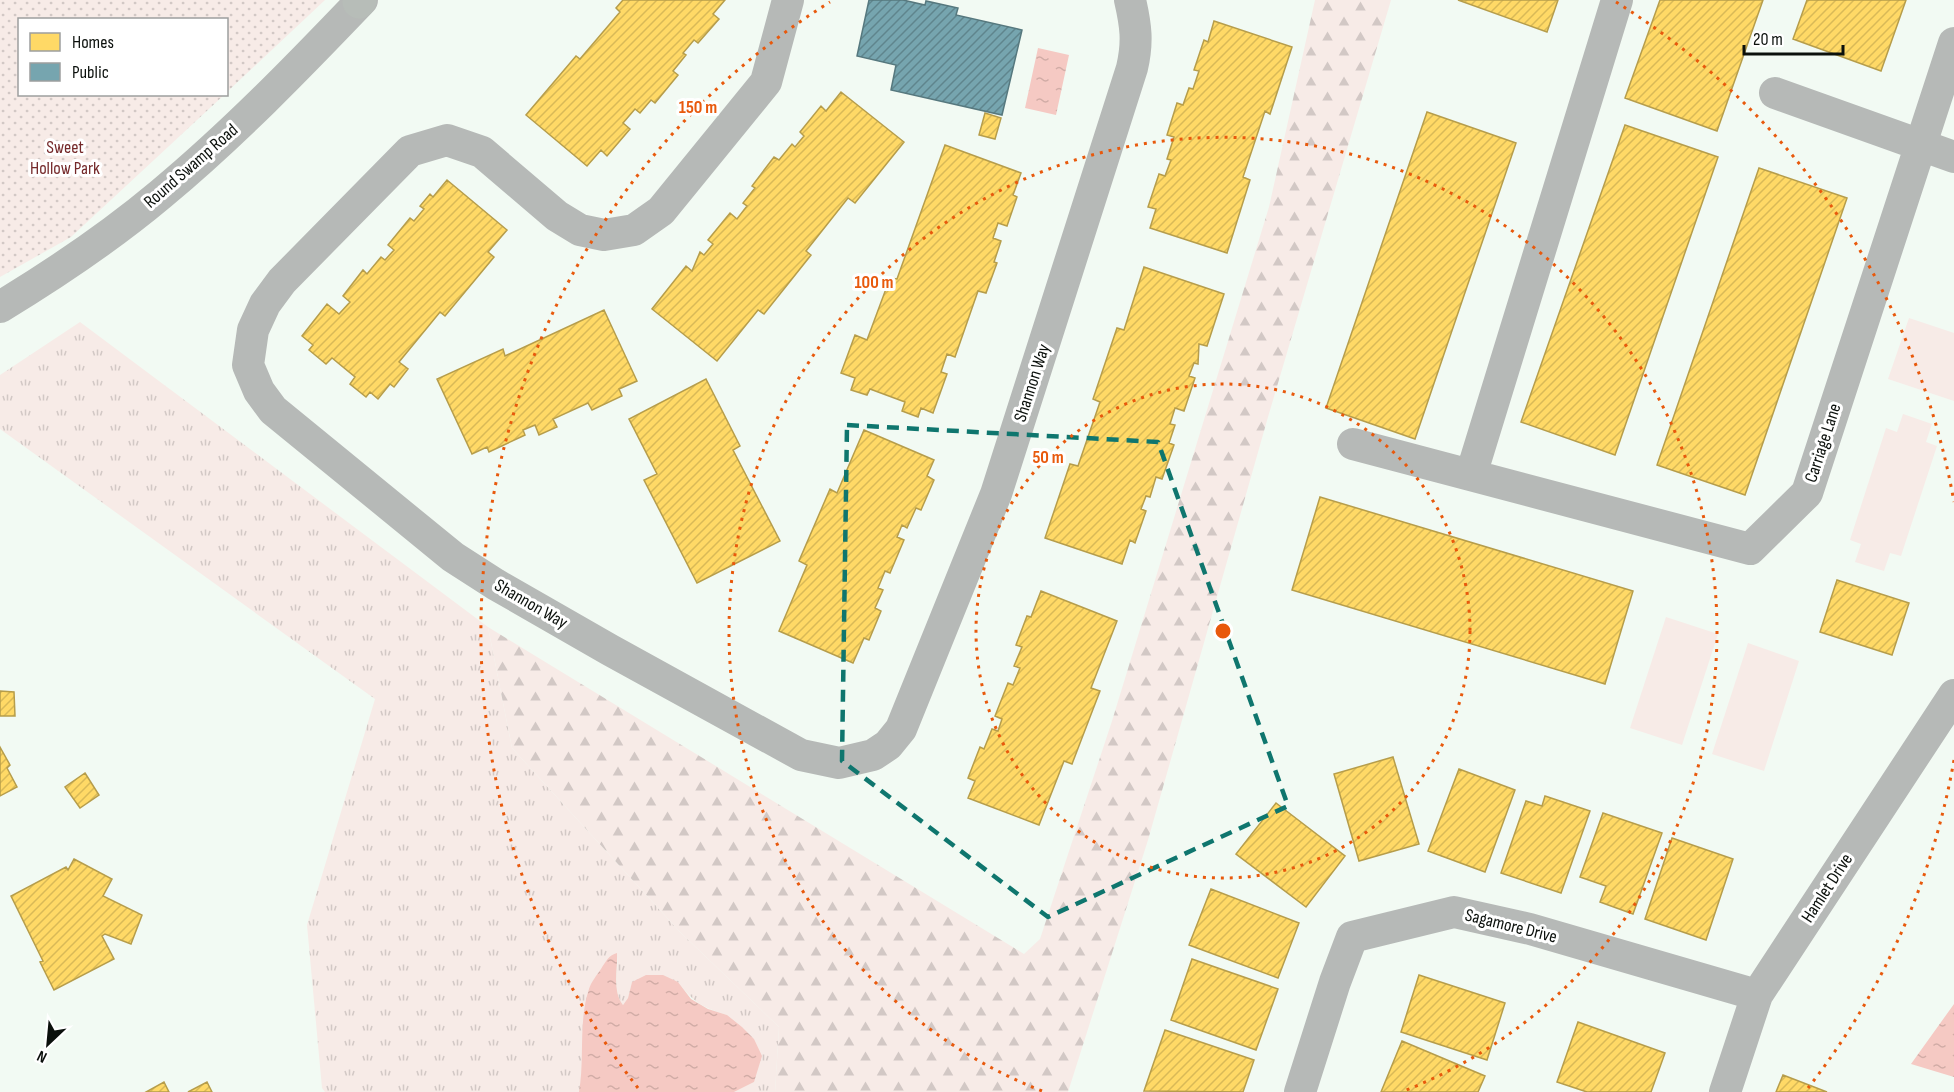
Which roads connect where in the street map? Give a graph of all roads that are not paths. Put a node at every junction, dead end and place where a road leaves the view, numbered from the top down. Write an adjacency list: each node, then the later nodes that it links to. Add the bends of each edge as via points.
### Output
1 (788, 0): 2 (street, Shannon Way, via 766,82 661,211 634,230 604,235 580,230 557,216 482,152 447,140 410,151 282,281 253,330 248,365 259,391 273,410 453,557 610,650 801,755 839,764 873,755 901,729 996,494 1132,68 1137,46)
2 (1130, 0)
3 (1617, 0): 11 (street)
4 (360, 1): 9 (street, Round Swamp Road, via 255,110 161,194 83,253)
5 (1954, 43): 7 (street, Carriage Lane)
6 (1775, 93): 7 (street)
7 (1920, 147): 8 (street); 11 (street, Carriage Lane, via 1807,493 1750,549)
8 (1954, 157)
9 (0, 307)
10 (1353, 444): 11 (street, Carriage Lane)
11 (1471, 475)
12 (1954, 695): 13 (street, Hamlet Drive)
13 (1757, 995): 14 (street, Sagamore Drive, via 1530,929 1454,912 1352,936); 15 (street, Hamlet Drive)
14 (1300, 1092)
15 (1725, 1092)

